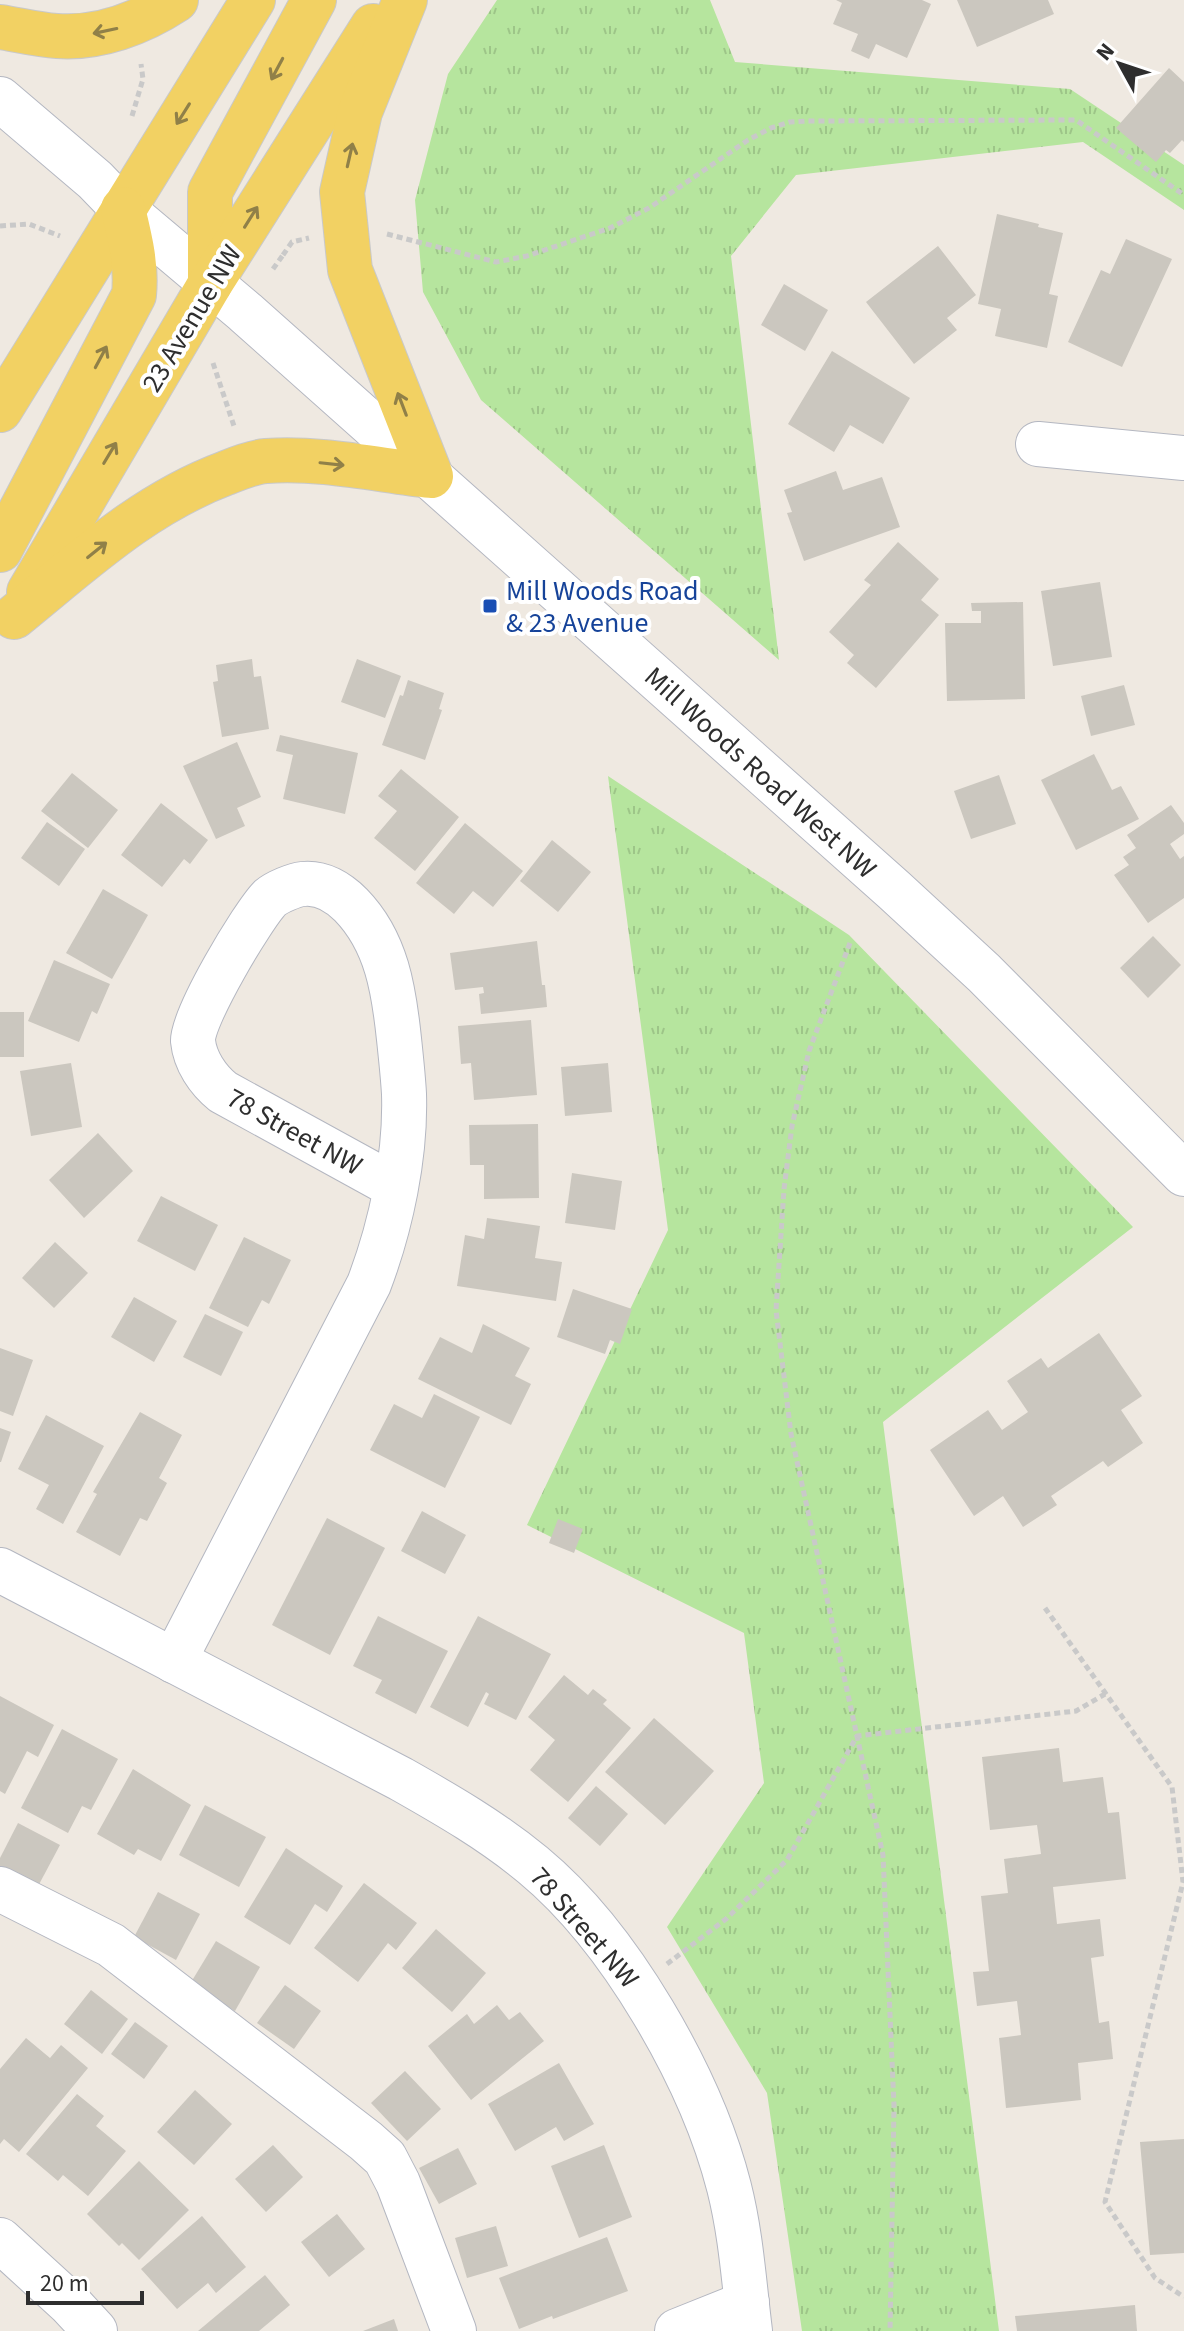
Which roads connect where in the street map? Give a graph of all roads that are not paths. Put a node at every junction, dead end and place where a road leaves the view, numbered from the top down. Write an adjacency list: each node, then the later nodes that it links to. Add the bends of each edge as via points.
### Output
1 (176, 0): 6 (main road, one-way to 6, via 131,25 92,34 58,37)
2 (253, 0): 8 (main road, one-way to 8)
3 (314, 0): 9 (main road, one-way to 9, via 210,192)
4 (390, 0): 9 (main road, 23 Avenue NW, one-way to 4)
5 (405, 0): 13 (main road, one-way to 5, via 350,270 342,192 360,112)
6 (0, 27)
7 (0, 99): 8 (street, Mill Woods Road West NW)
8 (123, 209): 9 (street, Mill Woods Road West NW); 10 (main road); 14 (main road, one-way to 8, via 134,295 134,253)
9 (210, 284): 13 (street, Mill Woods Road West NW); 15 (main road, 23 Avenue NW, one-way to 9)
10 (0, 410)
11 (1038, 444): 12 (street)
12 (1184, 458)
13 (431, 476): 15 (main road, one-way to 13, via 137,518 194,485 243,466 292,461); 16 (street, Mill Woods Road West NW, via 973,963)
14 (0, 550)
15 (7, 629)
16 (1184, 1174)
17 (396, 1187): 17 (street, 78 Street NW, via 404,1096 395,1000 382,949 343,897 323,886 302,884 273,896 257,913 197,1018 196,1051 208,1080 223,1092); 19 (street, 78 Street NW, via 369,1284)
18 (0, 1570): 19 (street, 78 Street NW)
19 (174, 1661): 22 (street, 78 Street NW, via 453,1808 535,1866 568,1899 642,1993 693,2089 738,2225)
20 (0, 1889): 24 (street, via 111,1945 385,2158)
21 (0, 2240): 23 (street)
22 (748, 2317): 25 (street)
23 (95, 2331)
24 (454, 2331)
25 (677, 2331)

